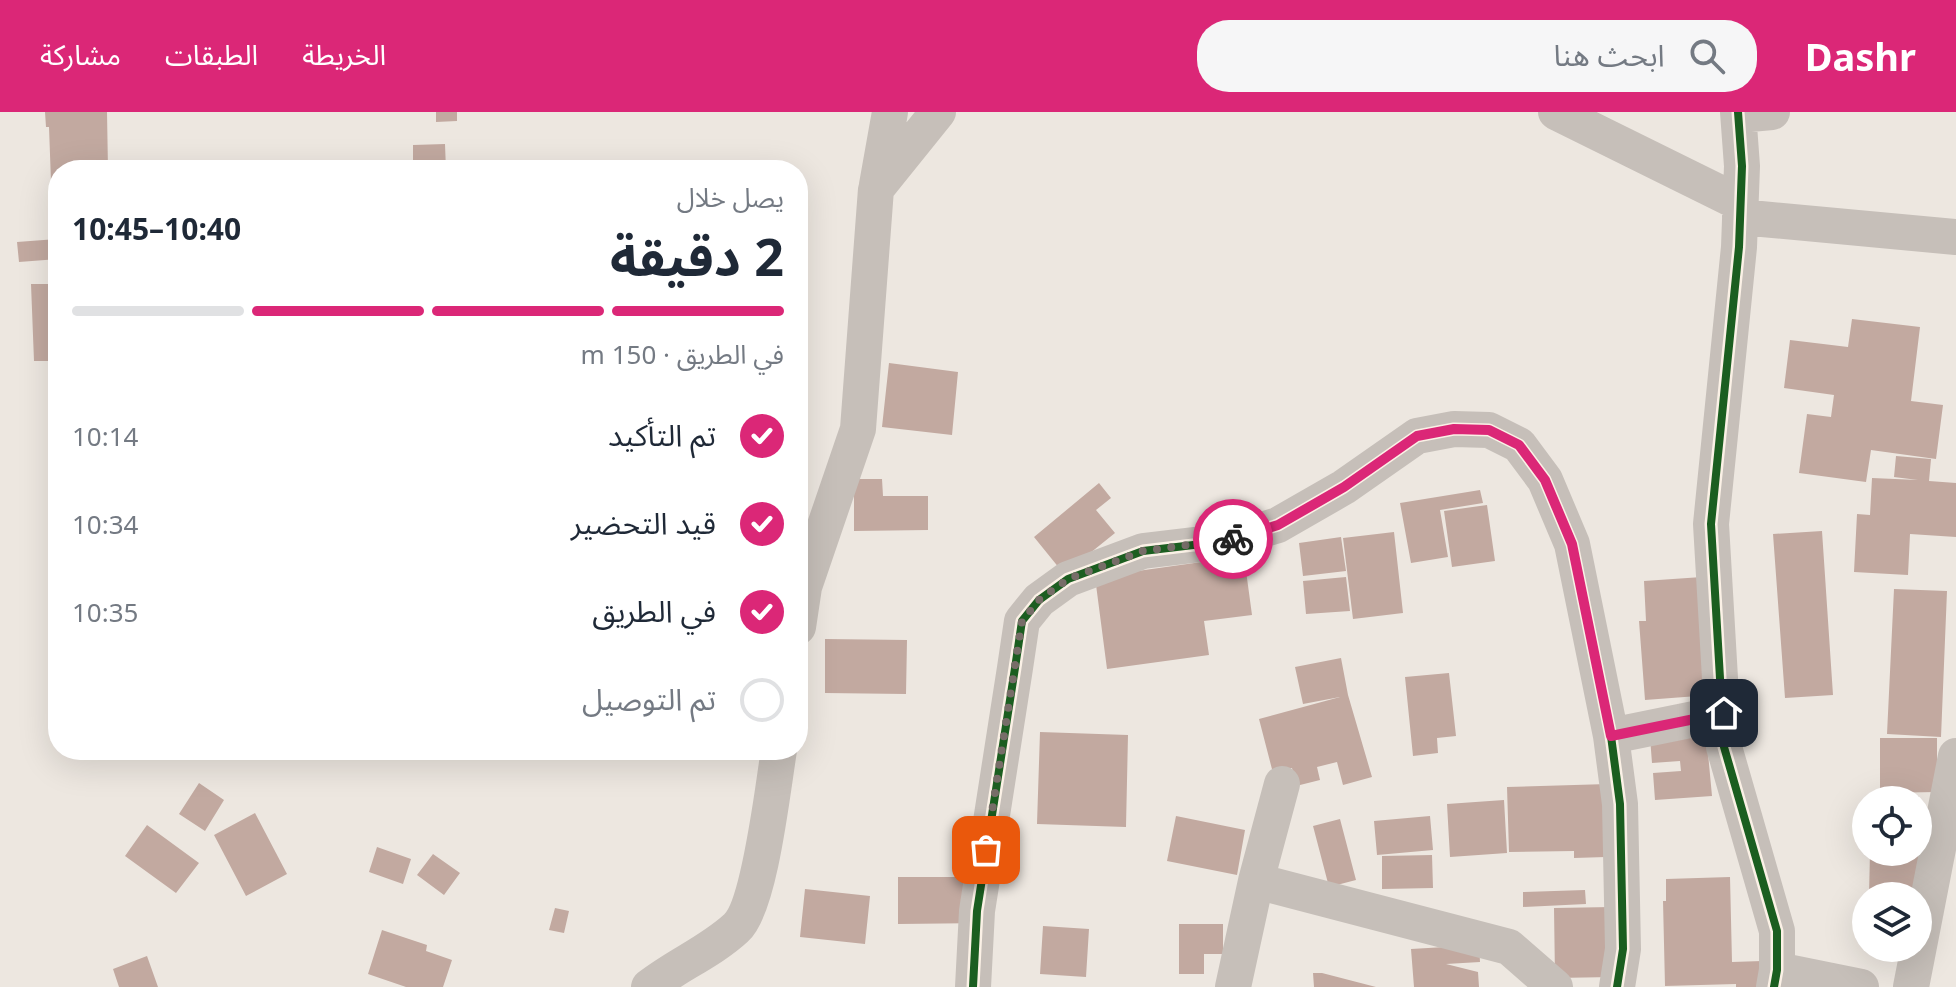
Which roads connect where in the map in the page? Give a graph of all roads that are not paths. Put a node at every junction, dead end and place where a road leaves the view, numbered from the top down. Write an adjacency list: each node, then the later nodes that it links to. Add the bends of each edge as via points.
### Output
1 (890, 112): 5 (street)
2 (938, 112): 5 (street)
3 (1556, 112): 6 (street)
4 (1750, 113): 6 (street)
5 (876, 189): 8 (street, via 858,429)
6 (1740, 210): 7 (street); 9 (street, via 1711,524)
7 (1956, 237)
8 (808, 575)
9 (1724, 713): 10 (street); 15 (street, via 1724,747 1777,931)
10 (1611, 736): 17 (street, via 1572,544 1545,480 1519,445 1489,430 1417,436 1278,525 1227,541 1143,551 1068,579 1039,600 1022,621 977,911); 20 (street, via 1620,804 1623,949)
11 (1956, 756): 22 (street)
12 (777, 760): 16 (street, via 758,878 740,926)
13 (1282, 784): 14 (street)
14 (1256, 881): 18 (street); 19 (street, via 1509,947)
15 (1775, 978): 21 (street)
16 (649, 987)
17 (973, 987)
18 (1233, 987)
19 (1555, 987)
20 (1617, 987)
21 (1861, 987)
22 (1911, 987)

